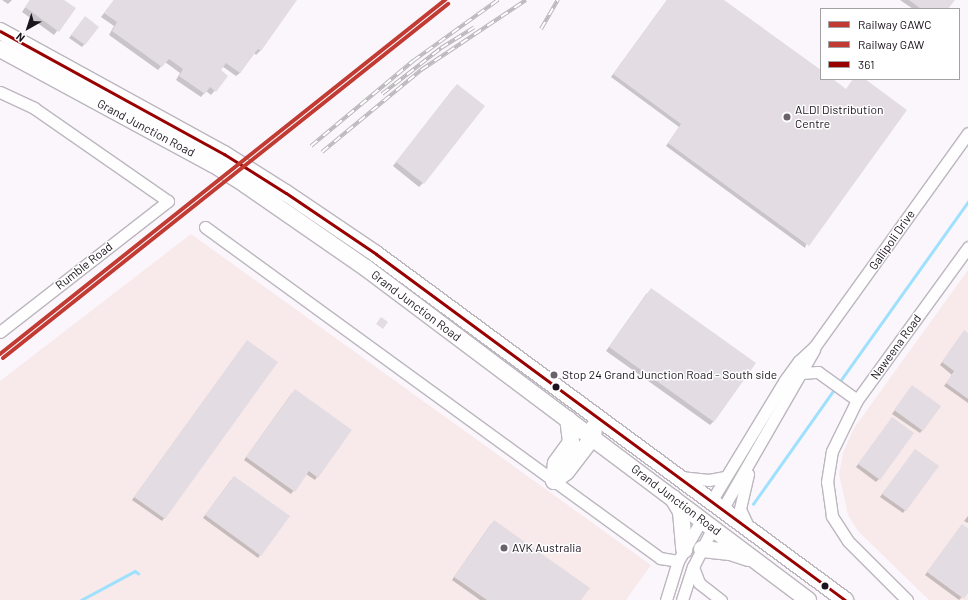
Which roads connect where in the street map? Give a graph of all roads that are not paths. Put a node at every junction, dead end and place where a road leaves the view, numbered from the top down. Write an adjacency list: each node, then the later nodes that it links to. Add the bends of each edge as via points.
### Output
1 (0, 31): 7 (highway, Grand Junction Road)
2 (0, 49): 4 (highway, Grand Junction Road)
3 (0, 57): 4 (highway)
4 (39, 70): 7 (highway, Grand Junction Road)
5 (0, 92): 10 (street, Rumble Road, via 34,108 168,201)
6 (968, 133): 11 (street, Gallipoli Drive)
7 (218, 159): 14 (highway, Grand Junction Road, via 258,175 376,254); 15 (highway, Grand Junction Road, via 246,185 366,268)
8 (204, 228): 20 (street)
9 (968, 246): 13 (street, Naweena Road)
10 (0, 332)
11 (815, 346): 12 (street, Gallipoli Drive); 19 (street, Gallipoli Drive, via 799,361 785,380)
12 (802, 373): 13 (street, via 818,372); 17 (street, Gallipoli Drive)
13 (857, 400): 34 (street, Naweena Road, via 832,452 827,482 832,516 848,542)
14 (589, 412): 16 (highway, via 594,426); 18 (highway, Grand Junction Road)
15 (568, 419): 16 (highway, Grand Junction Road); 20 (highway, via 571,442 556,463)
16 (592, 437): 20 (highway, via 566,472); 21 (highway, Grand Junction Road)
17 (755, 451): 22 (street, Gallipoli Drive); 24 (street, via 741,494 740,510)
18 (680, 477): 19 (street, via 709,480); 22 (highway, Grand Junction Road)
19 (724, 477): 22 (street, Gallipoli Drive)
20 (554, 481): 26 (street, via 660,558)
21 (673, 498): 23 (highway, Grand Junction Road); 26 (highway, via 681,512)
22 (718, 504): 23 (highway); 24 (highway, Grand Junction Road)
23 (707, 523): 25 (street); 26 (street); 27 (highway, Grand Junction Road)
24 (750, 528): 33 (highway, Grand Junction Road)
25 (702, 549): 27 (highway, via 730,552); 28 (street)
26 (681, 556): 29 (street)
27 (761, 562): 32 (highway, Grand Junction Road)
28 (693, 567): 30 (street); 31 (street, via 700,582)
29 (666, 600)
30 (682, 600)
31 (721, 600)
32 (808, 600)
33 (845, 600)
34 (907, 600)

